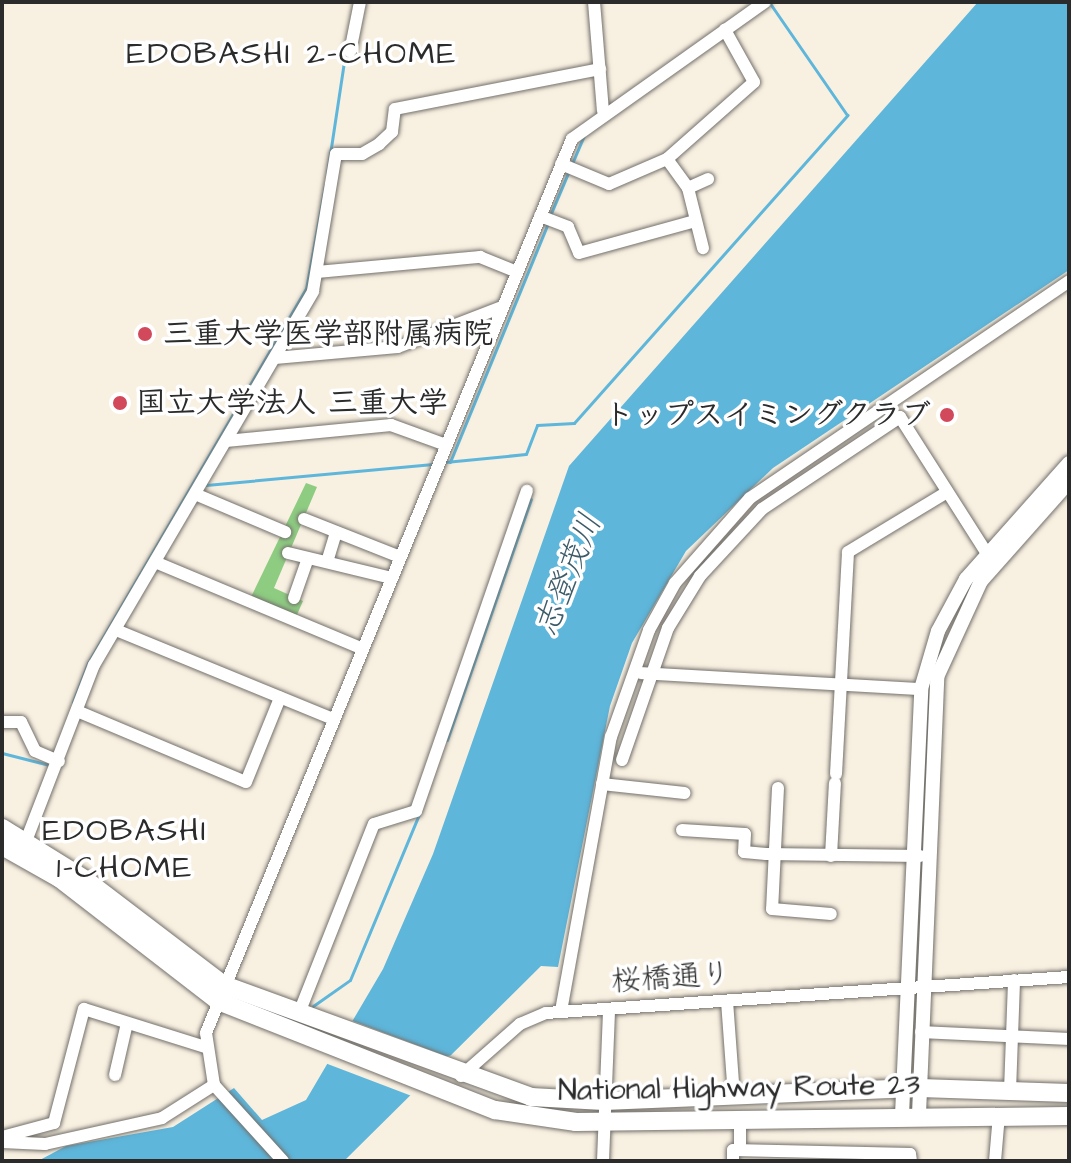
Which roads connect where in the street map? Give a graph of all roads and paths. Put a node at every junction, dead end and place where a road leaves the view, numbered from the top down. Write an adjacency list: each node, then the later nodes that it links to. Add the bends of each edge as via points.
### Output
1 (360, 2): 5 (street)
2 (594, 2): 6 (street)
3 (765, 2): 4 (street)
4 (725, 30): 7 (street); 8 (street, via 754,82)
5 (350, 52)
6 (600, 69): 7 (street); 15 (street, via 395,109 392,132 379,144 362,154 336,154)
7 (603, 111): 9 (street, via 576,131)
8 (667, 159): 9 (street, via 609,184); 11 (street)
9 (561, 164): 12 (street)
10 (708, 179): 11 (street)
11 (688, 188): 13 (street)
12 (540, 216): 13 (street, via 568,227 579,253); 16 (street)
13 (695, 221): 14 (street)
14 (703, 248)
15 (317, 272): 16 (street, via 480,257); 19 (street)
16 (517, 272): 18 (street)
17 (1069, 281): 40 (street, via 750,498 675,583)
18 (502, 307): 19 (street, via 398,347); 21 (street)
19 (275, 358): 20 (street)
20 (226, 441): 21 (street, via 391,425); 26 (street)
21 (446, 445): 32 (street)
22 (1069, 463): 30 (main road)
23 (1069, 482): 59 (main road, via 1000,556 951,634 935,692)
24 (527, 491): 69 (street, via 416,811 374,824)
25 (947, 492): 30 (street); 41 (street, via 900,417 738,532 680,606); 42 (street, via 848,552)
26 (195, 494): 28 (street); 34 (street)
27 (304, 519): 29 (street)
28 (285, 532)
29 (336, 532): 32 (street); 35 (street)
30 (986, 552): 43 (main road, via 948,612)
31 (288, 553): 33 (street)
32 (400, 557): 36 (street)
33 (308, 558): 35 (street); 37 (street)
34 (155, 562): 38 (street); 39 (street)
35 (327, 562): 36 (street)
36 (391, 578): 39 (street)
37 (294, 598)
38 (116, 630): 44 (street); 45 (street)
39 (361, 648): 46 (street)
40 (632, 672): 41 (street); 50 (street)
41 (649, 673): 42 (street); 49 (street)
42 (840, 685): 43 (street); 58 (street)
43 (921, 689): 59 (main road)
44 (280, 698): 45 (street, via 246,782); 46 (street)
45 (77, 711): 48 (street)
46 (331, 718): 65 (street)
47 (2, 722): 48 (street, via 21,722 35,751)
48 (54, 759): 55 (street)
49 (622, 760)
50 (602, 784): 52 (street); 68 (street)
51 (778, 788): 57 (street)
52 (685, 793)
53 (2, 828): 55 (highway, National Highway Route 23)
54 (682, 830): 57 (street, via 745,834 744,852)
55 (26, 841): 65 (highway, National Highway Route 23)
56 (2, 846): 65 (highway, National Highway Route 23, via 59,878)
57 (775, 855): 58 (street); 60 (street, via 772,909)
58 (831, 856): 59 (street)
59 (920, 856): 63 (main road); 64 (main road)
60 (831, 914)
61 (1069, 977): 62 (street, 桜橋通り)
62 (1014, 980): 63 (street, 桜橋通り); 72 (street)
63 (922, 986): 64 (street, 桜橋通り); 71 (main road)
64 (906, 988): 66 (street, 桜橋通り); 77 (main road)
65 (221, 993): 69 (highway, National Highway Route 23); 74 (street); 87 (highway, National Highway Route 23, via 273,1027 434,1090 495,1110)
66 (727, 1001): 67 (street, 桜橋通り); 81 (street)
67 (609, 1009): 68 (street, 桜橋通り); 82 (street)
68 (561, 1011): 75 (street, 桜橋通り, via 520,1024)
69 (299, 1013): 75 (highway, National Highway Route 23)
70 (127, 1023): 74 (street); 76 (street); 88 (street, via 84,1009 54,1123)
71 (921, 1032): 72 (street); 77 (main road)
72 (1013, 1036): 73 (street); 79 (street)
73 (1069, 1039)
74 (205, 1047): 78 (street)
75 (455, 1074): 82 (highway, National Highway Route 23, via 531,1097)
76 (115, 1075)
77 (911, 1088): 79 (highway, National Highway Route 23); 81 (highway, National Highway Route 23); 84 (main road)
78 (217, 1090): 88 (street, via 162,1118 45,1144); 90 (street)
79 (1010, 1091): 80 (highway, National Highway Route 23)
80 (1069, 1093)
81 (734, 1096): 82 (highway, National Highway Route 23)
82 (604, 1101): 87 (street)
83 (999, 1114): 84 (highway, National Highway Route 23); 85 (highway, National Highway Route 23); 93 (street)
84 (911, 1115): 86 (highway, National Highway Route 23)
85 (1069, 1116)
86 (740, 1118): 87 (highway, National Highway Route 23); 89 (street)
87 (604, 1121): 91 (street)
88 (2, 1139)
89 (737, 1155): 92 (street, via 910,1154)
90 (283, 1161)
91 (603, 1161)
92 (911, 1161)
93 (995, 1161)

